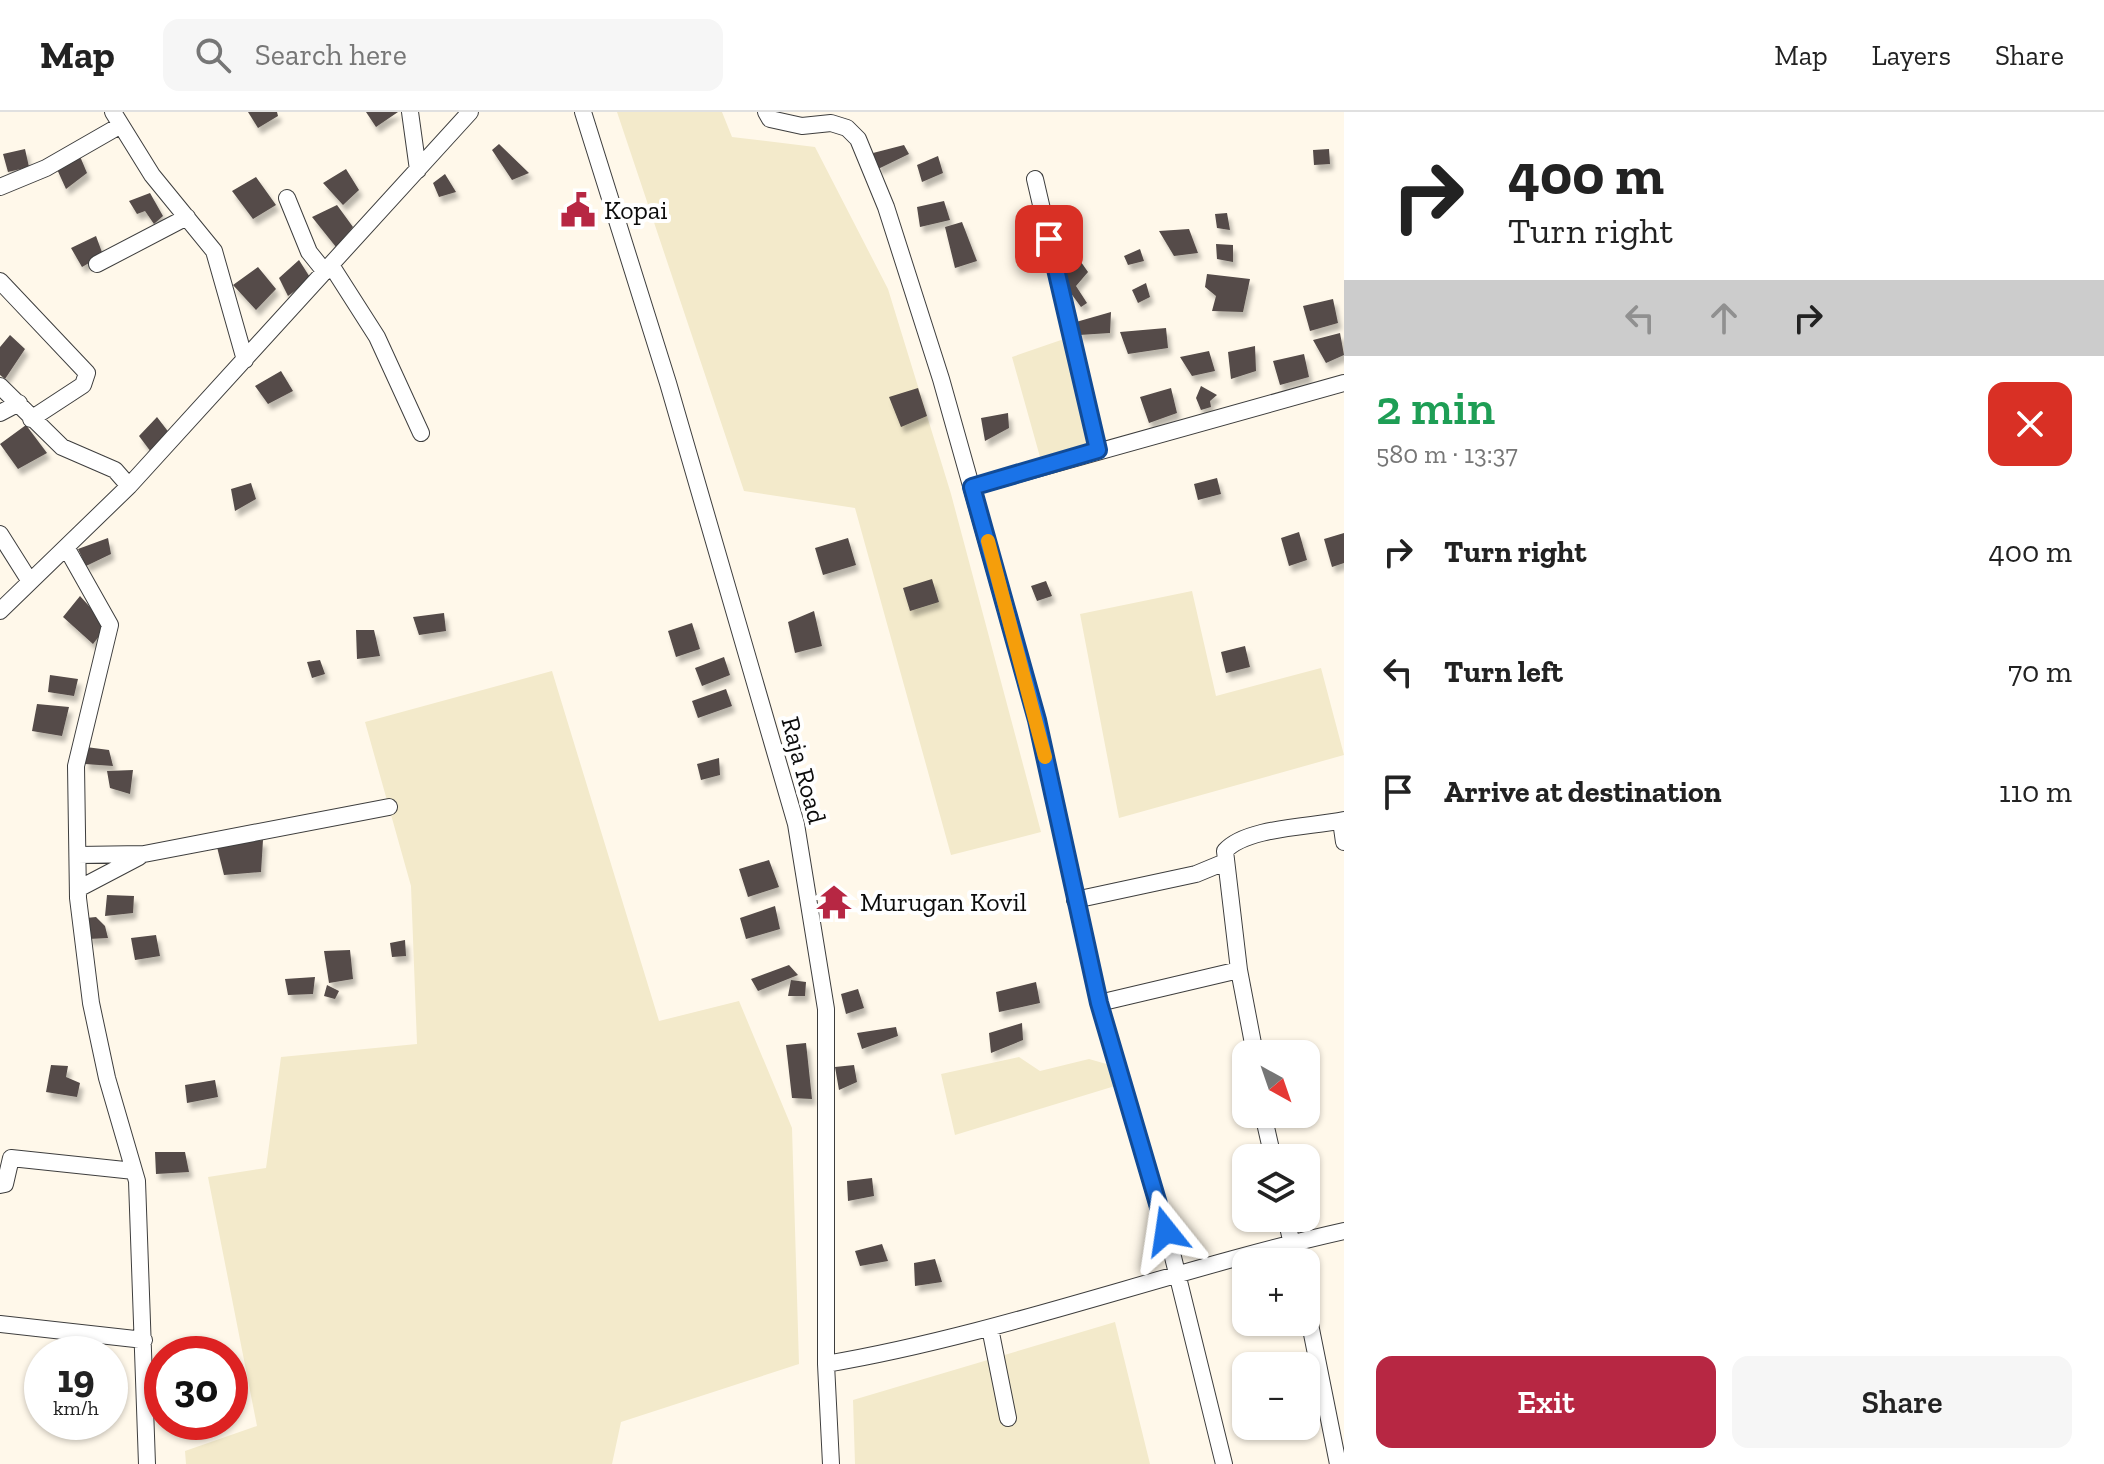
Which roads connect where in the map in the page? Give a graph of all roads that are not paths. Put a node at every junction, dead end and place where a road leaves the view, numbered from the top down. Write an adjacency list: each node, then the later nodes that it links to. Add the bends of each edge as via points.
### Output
1 (410, 112): 6 (street)
2 (470, 112): 6 (street)
3 (583, 112): 50 (street, Raja Road, via 796,824 826,1009)
4 (766, 112): 23 (street, via 770,119 802,126 831,123 858,139 886,207)
5 (117, 119): 8 (street, via 46,168); 10 (street, via 152,175)
6 (418, 170): 12 (street)
7 (1035, 179): 21 (street)
8 (0, 187)
9 (287, 198): 12 (street, via 309,252)
10 (187, 217): 11 (street); 14 (street, via 214,251)
11 (97, 264)
12 (328, 268): 14 (street); 20 (street, via 377,337)
13 (0, 281): 19 (street, via 87,373 83,385)
14 (245, 360): 22 (street)
15 (1344, 383): 21 (street)
16 (0, 386): 17 (street)
17 (19, 403): 18 (street); 19 (street)
18 (0, 413)
19 (31, 419): 22 (street, via 62,447 115,470)
20 (421, 433)
21 (1098, 450): 23 (street)
22 (129, 486): 25 (street)
23 (972, 487): 35 (street, via 1037,720)
24 (0, 534): 26 (street)
25 (66, 547): 26 (street); 32 (street, via 110,625 76,766)
26 (29, 580): 27 (street)
27 (0, 611)
28 (389, 807): 31 (street)
29 (1342, 820): 30 (street); 33 (street, via 1237,840 1225,851)
30 (1344, 842)
31 (144, 854): 32 (street); 34 (street)
32 (78, 855): 34 (street)
33 (1225, 862): 35 (street, via 1196,874); 36 (street)
34 (78, 889): 39 (street, via 91,1003)
35 (1075, 900): 37 (street)
36 (1239, 970): 37 (street); 38 (street)
37 (1099, 1003): 45 (street)
38 (1252, 1040)
39 (134, 1171): 40 (street, via 11,1158 5,1184); 49 (street)
40 (0, 1185)
41 (1344, 1231): 43 (street)
42 (1289, 1232): 43 (street)
43 (1291, 1243): 44 (street); 45 (street)
44 (1292, 1248)
45 (1177, 1275): 47 (street); 55 (street)
46 (0, 1324): 49 (street)
47 (990, 1328): 50 (street); 51 (street)
48 (1312, 1336): 56 (street)
49 (144, 1340)
50 (826, 1364): 54 (street, Raja Road)
51 (1008, 1418)
52 (146, 1440): 53 (street)
53 (147, 1464)
54 (831, 1464)
55 (1224, 1464)
56 (1338, 1464)

